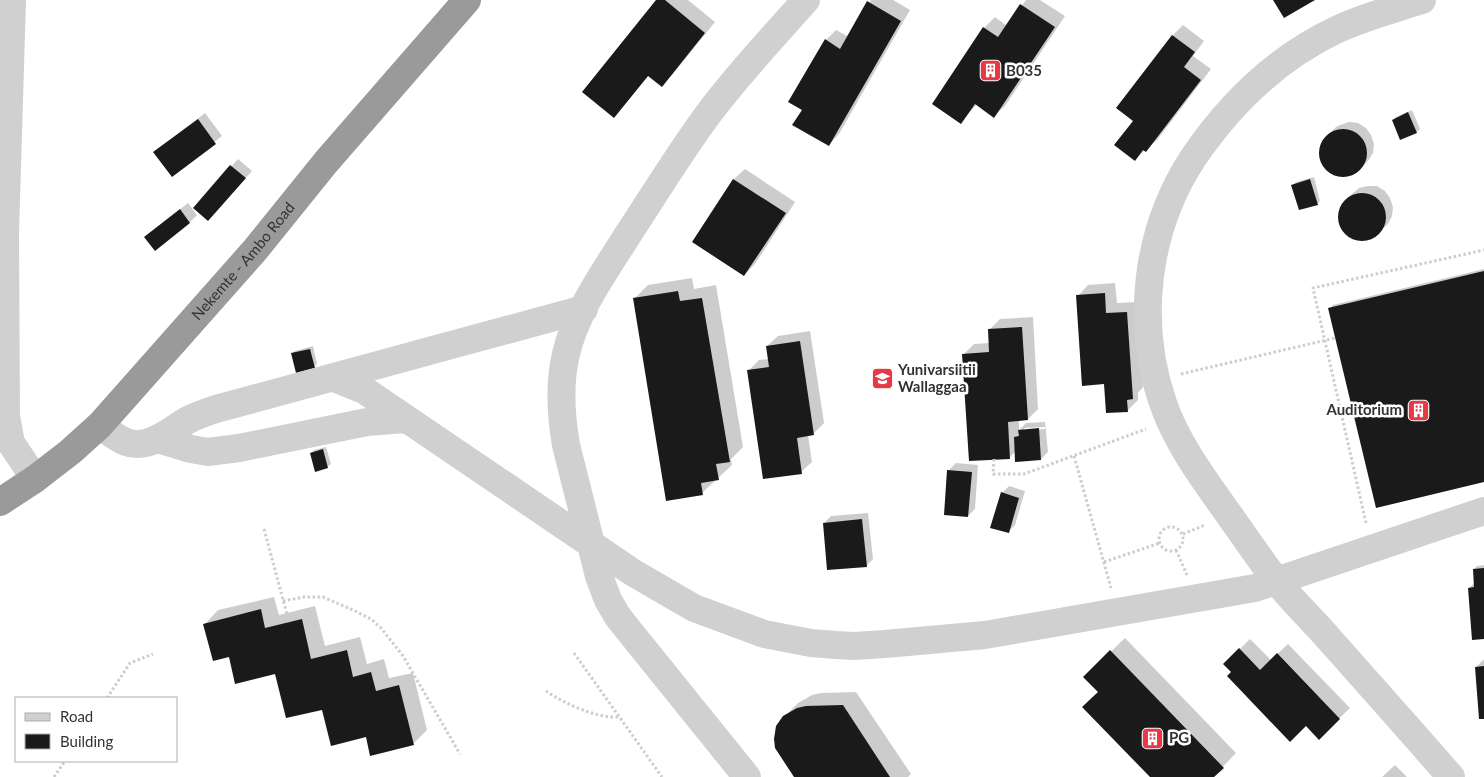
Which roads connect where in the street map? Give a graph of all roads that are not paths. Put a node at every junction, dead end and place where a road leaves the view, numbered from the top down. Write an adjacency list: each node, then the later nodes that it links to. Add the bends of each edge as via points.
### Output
1 (12, 0): 10 (street, via 5,233 6,416 11,443)
2 (467, 0): 8 (highway, Nekemte - Ambo Road, via 326,162 255,250)
3 (806, 0): 5 (street, via 710,111 610,263)
4 (1422, 0): 14 (street, via 1334,30 1282,61 1236,104 1197,153 1167,206 1155,245 1147,317 1156,380 1170,422 1194,465)
5 (584, 309): 6 (street); 13 (street, via 566,354 562,401 566,445)
6 (334, 378): 7 (street, via 364,390); 9 (street, via 200,414)
7 (405, 419): 9 (street, via 367,422 208,452); 13 (street)
8 (100, 425): 9 (street, via 128,443); 10 (highway, Nekemte - Ambo Road)
9 (158, 439)
10 (34, 479): 11 (highway, Nekemte - Ambo Road)
11 (0, 502)
12 (1484, 511): 14 (street)
13 (590, 544): 14 (street, via 694,608 764,634 811,643 854,646 985,635 1255,588); 15 (street, via 598,576 618,618)
14 (1276, 581): 16 (street)
15 (747, 777)
16 (1451, 777)

